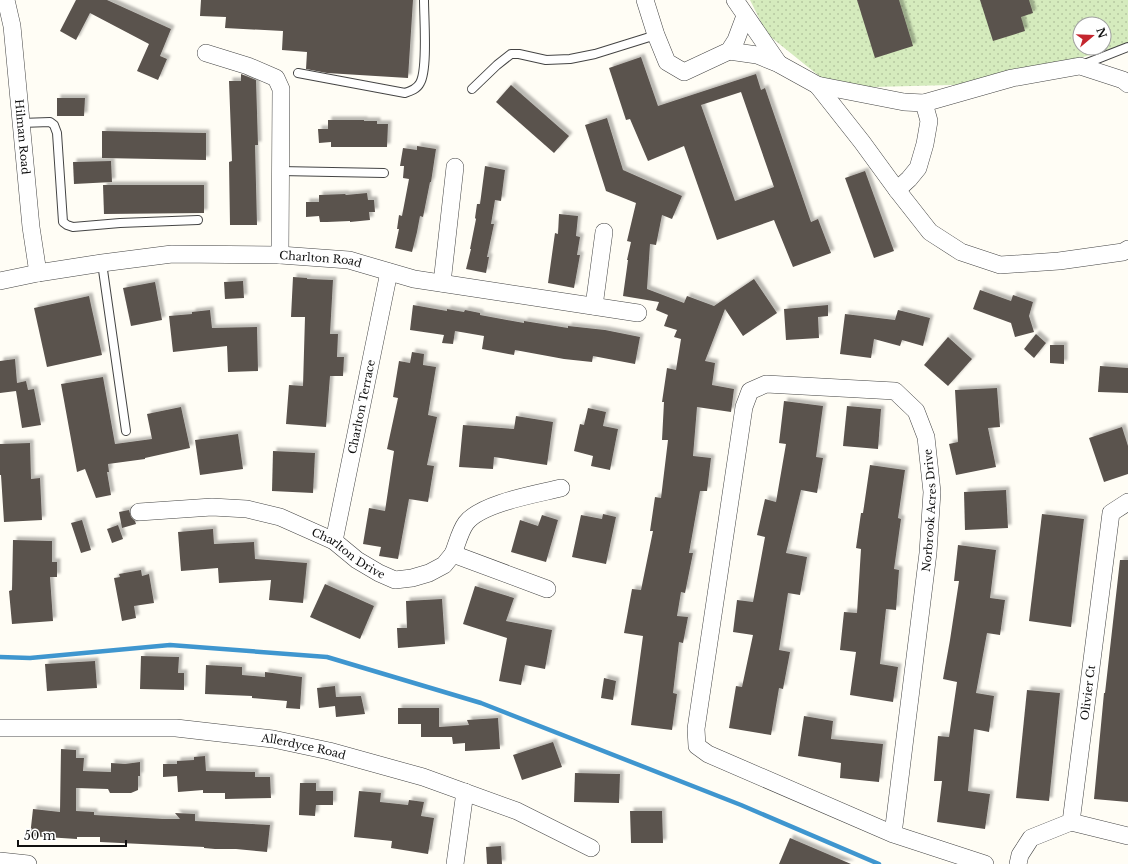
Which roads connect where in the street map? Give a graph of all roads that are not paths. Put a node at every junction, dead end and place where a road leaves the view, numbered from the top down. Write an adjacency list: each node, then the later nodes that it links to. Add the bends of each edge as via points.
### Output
1 (6, 0): 17 (street, Hilman Road, via 12,26)
2 (424, 0): 12 (lane, via 424,72 420,84 412,91 405,93)
3 (645, 0): 6 (street)
4 (735, 0): 5 (street)
5 (745, 16): 8 (street); 10 (street)
6 (656, 35): 8 (street, via 667,62 684,72); 15 (lane, via 570,59 546,60 510,54)
7 (1128, 47): 11 (lane)
8 (729, 51): 10 (street, via 757,55)
9 (206, 53): 19 (street, via 276,78 281,89)
10 (779, 64): 14 (street)
11 (1080, 66): 13 (street); 16 (street, via 1012,78)
12 (298, 73)
13 (1128, 84)
14 (817, 85): 16 (street, via 904,102); 21 (street)
15 (472, 89)
16 (924, 102): 21 (street, via 929,121 918,168)
17 (21, 123): 22 (lane, via 50,122 54,125 57,133 63,222 67,225 73,227); 28 (street, Hilman Road)
18 (455, 167): 30 (street)
19 (280, 171): 20 (lane); 25 (street)
20 (384, 173)
21 (897, 190): 24 (street, via 930,232 961,252 1000,264 1058,261 1123,252)
22 (198, 220)
23 (604, 232): 31 (street)
24 (1128, 249)
25 (280, 255): 26 (street, Charlton Road, via 172,254); 27 (street, Charlton Road, via 349,260)
26 (102, 263): 28 (street, Charlton Road); 33 (lane)
27 (389, 272): 30 (street, Charlton Road, via 414,279); 37 (street, Charlton Terrace)
28 (38, 273): 29 (street, Charlton Road)
29 (0, 281)
30 (442, 282): 31 (street, Charlton Road)
31 (594, 306): 32 (street, Charlton Road)
32 (638, 312)
33 (126, 431)
34 (561, 488): 38 (street, via 496,505 477,513 466,522)
35 (1128, 502): 42 (street, Olivier Ct, via 1111,514)
36 (139, 512): 37 (street, Charlton Drive, via 212,507 247,509 280,517)
37 (334, 542): 38 (street, Charlton Drive, via 357,560 395,580 429,573 444,565)
38 (453, 554): 39 (street)
39 (547, 589)
40 (0, 728): 41 (street, Allerdyce Road, via 176,728 274,739 423,777)
41 (465, 792): 45 (street, Allerdyce Road, via 517,812); 48 (street)
42 (1071, 822): 44 (street); 50 (street, via 1031,838 1020,855)
43 (893, 834): 43 (street, Norbrook Acres Drive, via 708,754 697,746 696,729 744,407 750,391 766,384 895,391 916,411 926,438 932,492 928,553); 49 (street)
44 (1128, 836)
45 (591, 848)
46 (0, 861): 47 (street)
47 (28, 864)
48 (455, 864)
49 (985, 864)
50 (1018, 864)

